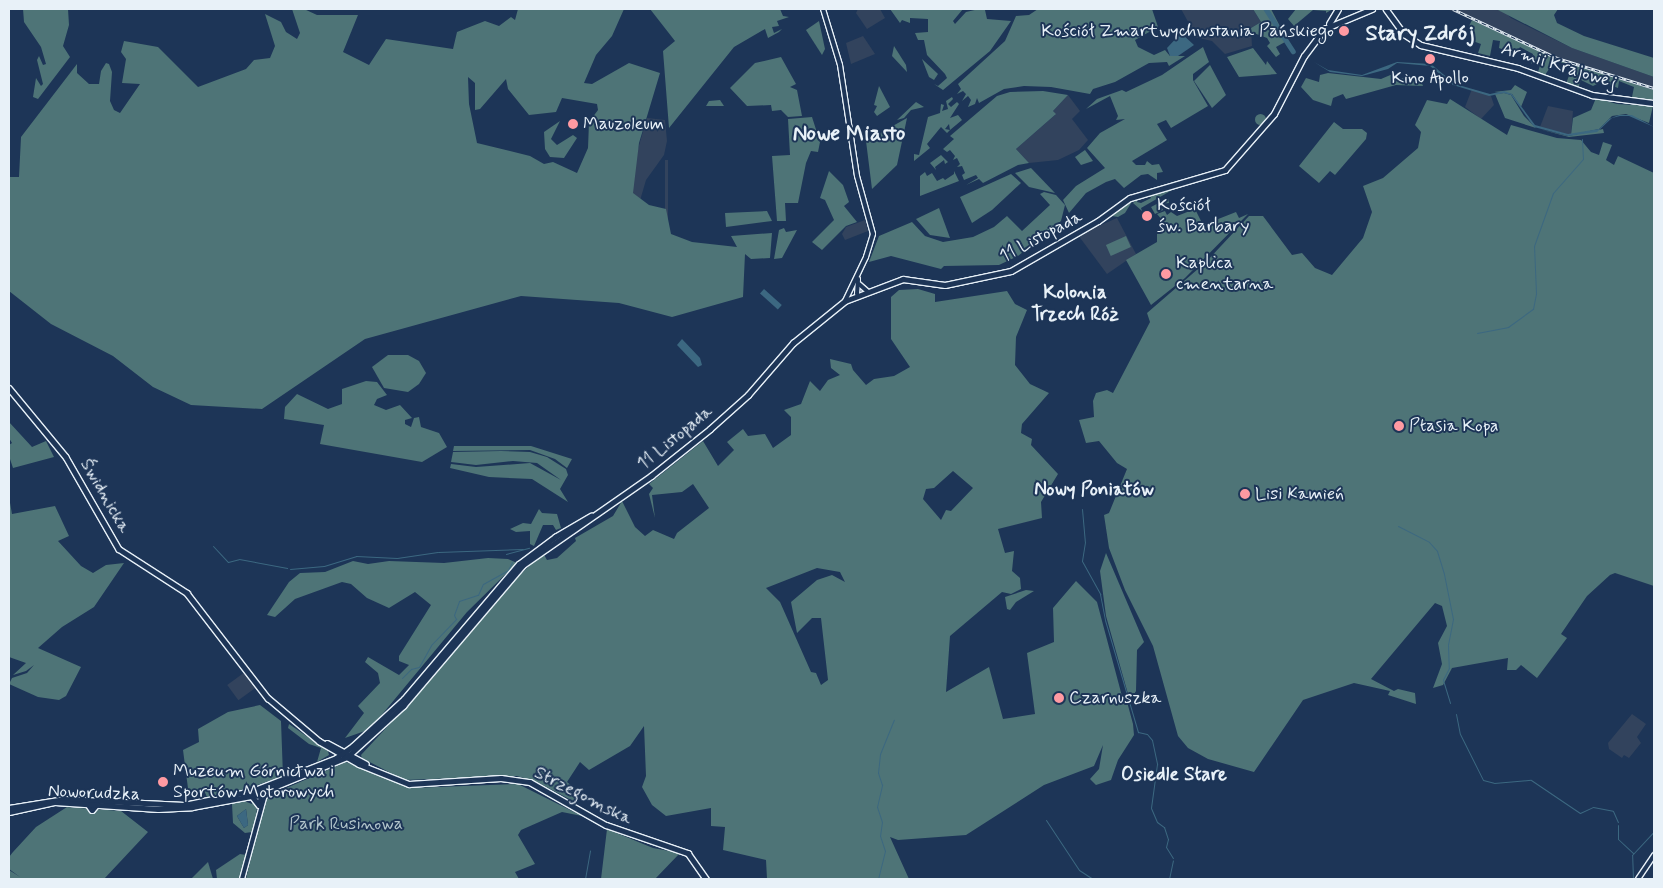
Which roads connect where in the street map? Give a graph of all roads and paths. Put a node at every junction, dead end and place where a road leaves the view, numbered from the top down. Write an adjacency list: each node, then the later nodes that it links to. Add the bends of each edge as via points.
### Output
1 (823, 9): 7 (street, via 840,65 857,176 873,230 872,244)
2 (1338, 9): 5 (main road)
3 (1372, 9): 5 (main road, 11 Listopada)
4 (1386, 9): 6 (main road, Armii Krajowej, via 1404,34 1421,45 1518,68 1592,94)
5 (1326, 27): 9 (main road, 11 Listopada, via 1312,43 1276,111 1225,170 1130,198 1098,221 1008,273 946,285 903,279)
6 (1653, 103)
7 (858, 280): 8 (street); 9 (street); 10 (street)
8 (852, 288): 10 (street); 11 (street)
9 (867, 291): 10 (main road, 11 Listopada)
10 (856, 294): 11 (main road, 11 Listopada)
11 (845, 301): 13 (main road, 11 Listopada, via 798,337 748,395 710,429)
12 (9, 388): 14 (main road, Świdnicka, via 66,457 119,548 190,596 268,698)
13 (597, 514): 16 (main road, 11 Listopada, via 521,567 410,698); 17 (main road, 11 Listopada, via 566,530 519,564 404,699)
14 (310, 734): 15 (main road, Świdnicka); 17 (main road, Świdnicka)
15 (333, 750): 17 (main road, Świdnicka); 19 (main road)
16 (355, 751): 17 (main road, 11 Listopada); 18 (main road)
17 (346, 755): 18 (main road, Strzegomska); 19 (main road, Noworudzka); 20 (main road, Strzegomska); 21 (main road, Noworudzka)
18 (356, 758): 20 (main road, Strzegomska)
19 (332, 760): 21 (main road, Noworudzka)
20 (374, 769): 29 (main road, Strzegomska, via 414,784 501,778 530,782 606,825 688,853)
21 (267, 789): 22 (main road, Noworudzka)
22 (261, 793): 23 (main road, Noworudzka); 24 (street); 25 (main road, Noworudzka, via 177,806 64,798); 26 (street)
23 (252, 796): 24 (main road); 25 (main road, Noworudzka, via 172,809 48,803)
24 (259, 805): 26 (street)
25 (9, 810)
26 (259, 817): 28 (street)
27 (1654, 855): 30 (street)
28 (242, 879)
29 (706, 879)
30 (1638, 879)

